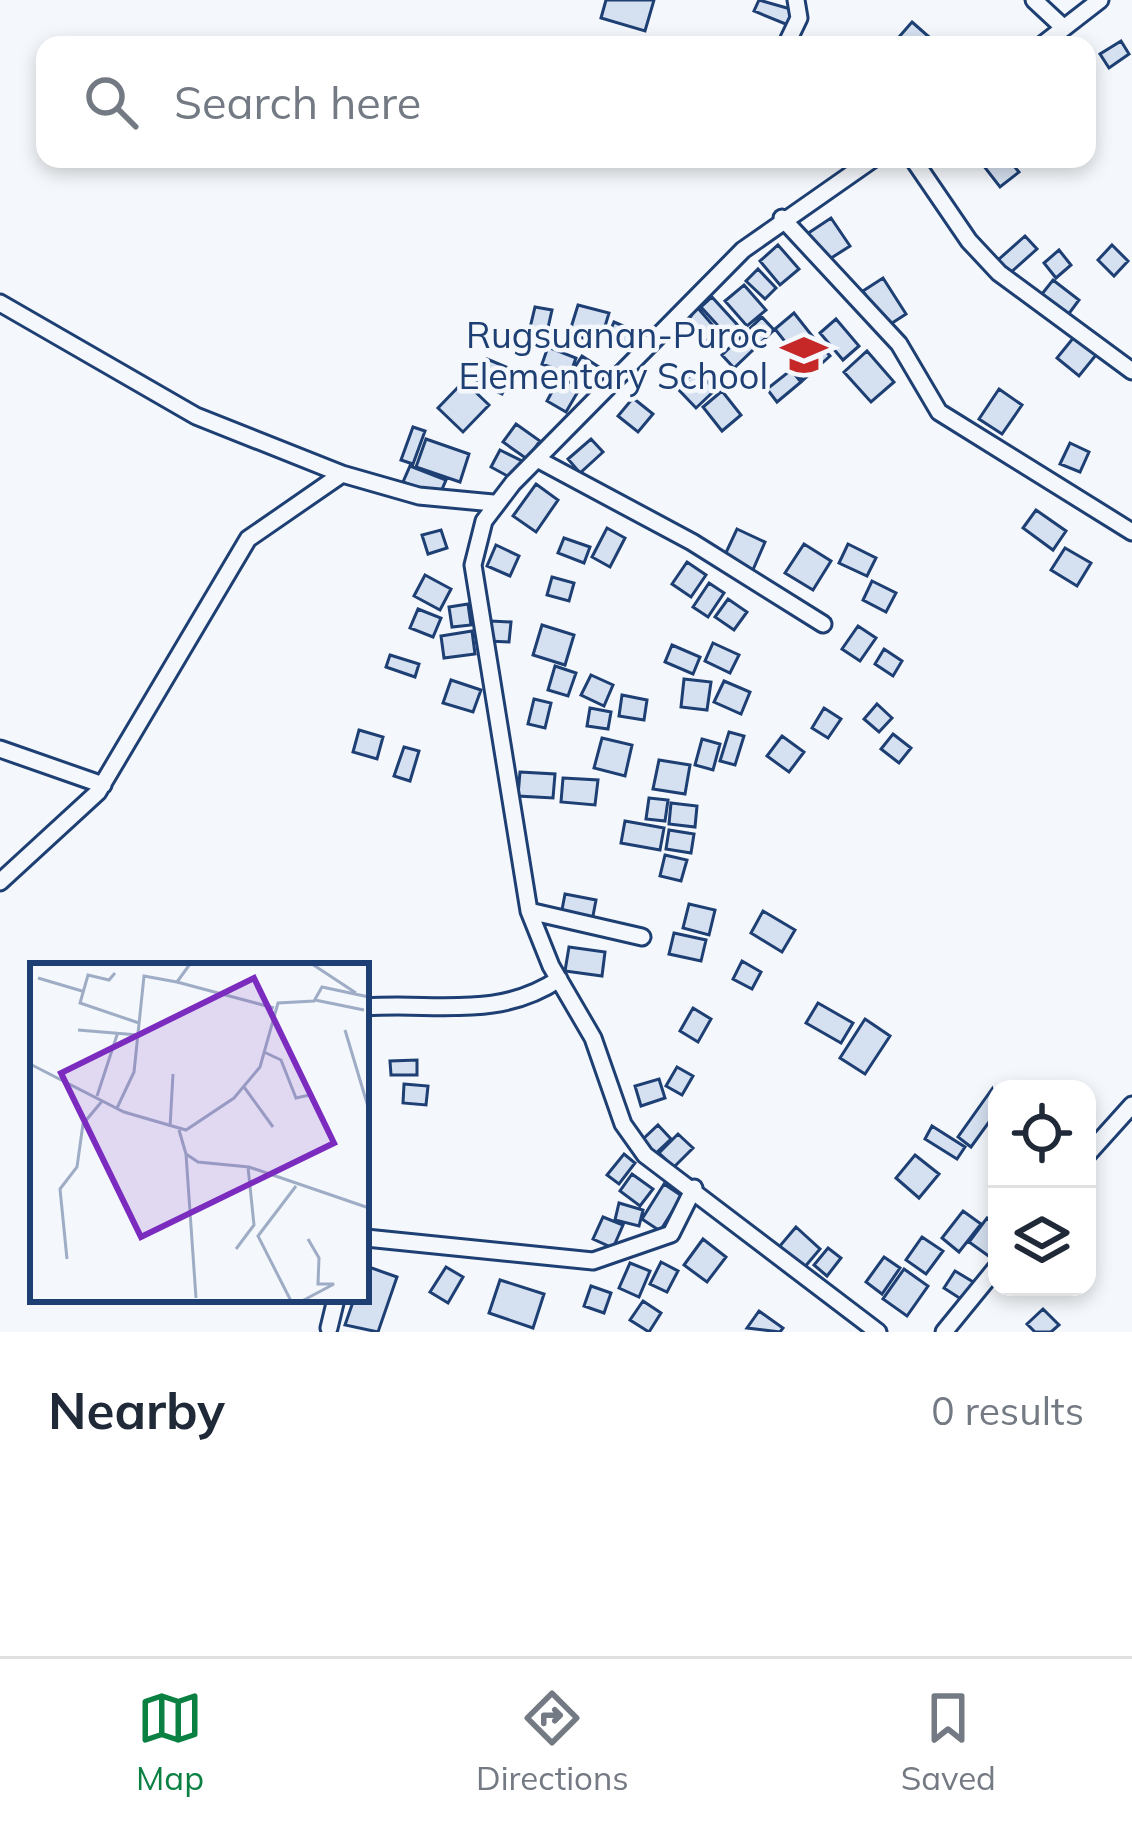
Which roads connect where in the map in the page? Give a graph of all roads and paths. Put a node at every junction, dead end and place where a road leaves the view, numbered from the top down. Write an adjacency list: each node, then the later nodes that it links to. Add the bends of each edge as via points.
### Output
1 (796, 0): 5 (street)
2 (1034, 0): 4 (street)
3 (1100, 0): 4 (street)
4 (1064, 28): 6 (street)
5 (790, 36)
6 (1054, 36)
7 (857, 168): 9 (street)
8 (919, 168): 11 (street, via 999,273)
9 (782, 218): 12 (street); 15 (street, via 899,344 939,412)
10 (0, 303): 13 (street, via 196,416)
11 (1132, 371)
12 (537, 459): 14 (street); 16 (street)
13 (341, 474): 14 (street, via 419,496); 18 (street, via 248,539)
14 (493, 503): 20 (street, via 477,541 475,590)
15 (1132, 532)
16 (823, 623)
17 (0, 748): 18 (street)
18 (103, 785): 19 (street)
19 (0, 882)
20 (529, 910): 21 (street); 22 (street)
21 (642, 937)
22 (559, 979): 23 (street, via 534,996 484,1009); 26 (street, via 593,1038 631,1139)
23 (369, 1006)
24 (1132, 1105): 25 (street)
25 (1096, 1145)
26 (694, 1188): 27 (street, via 671,1234 608,1260); 31 (street)
27 (369, 1238)
28 (988, 1278): 32 (street)
29 (335, 1302): 30 (street)
30 (329, 1328)
31 (878, 1332)
32 (944, 1332)

